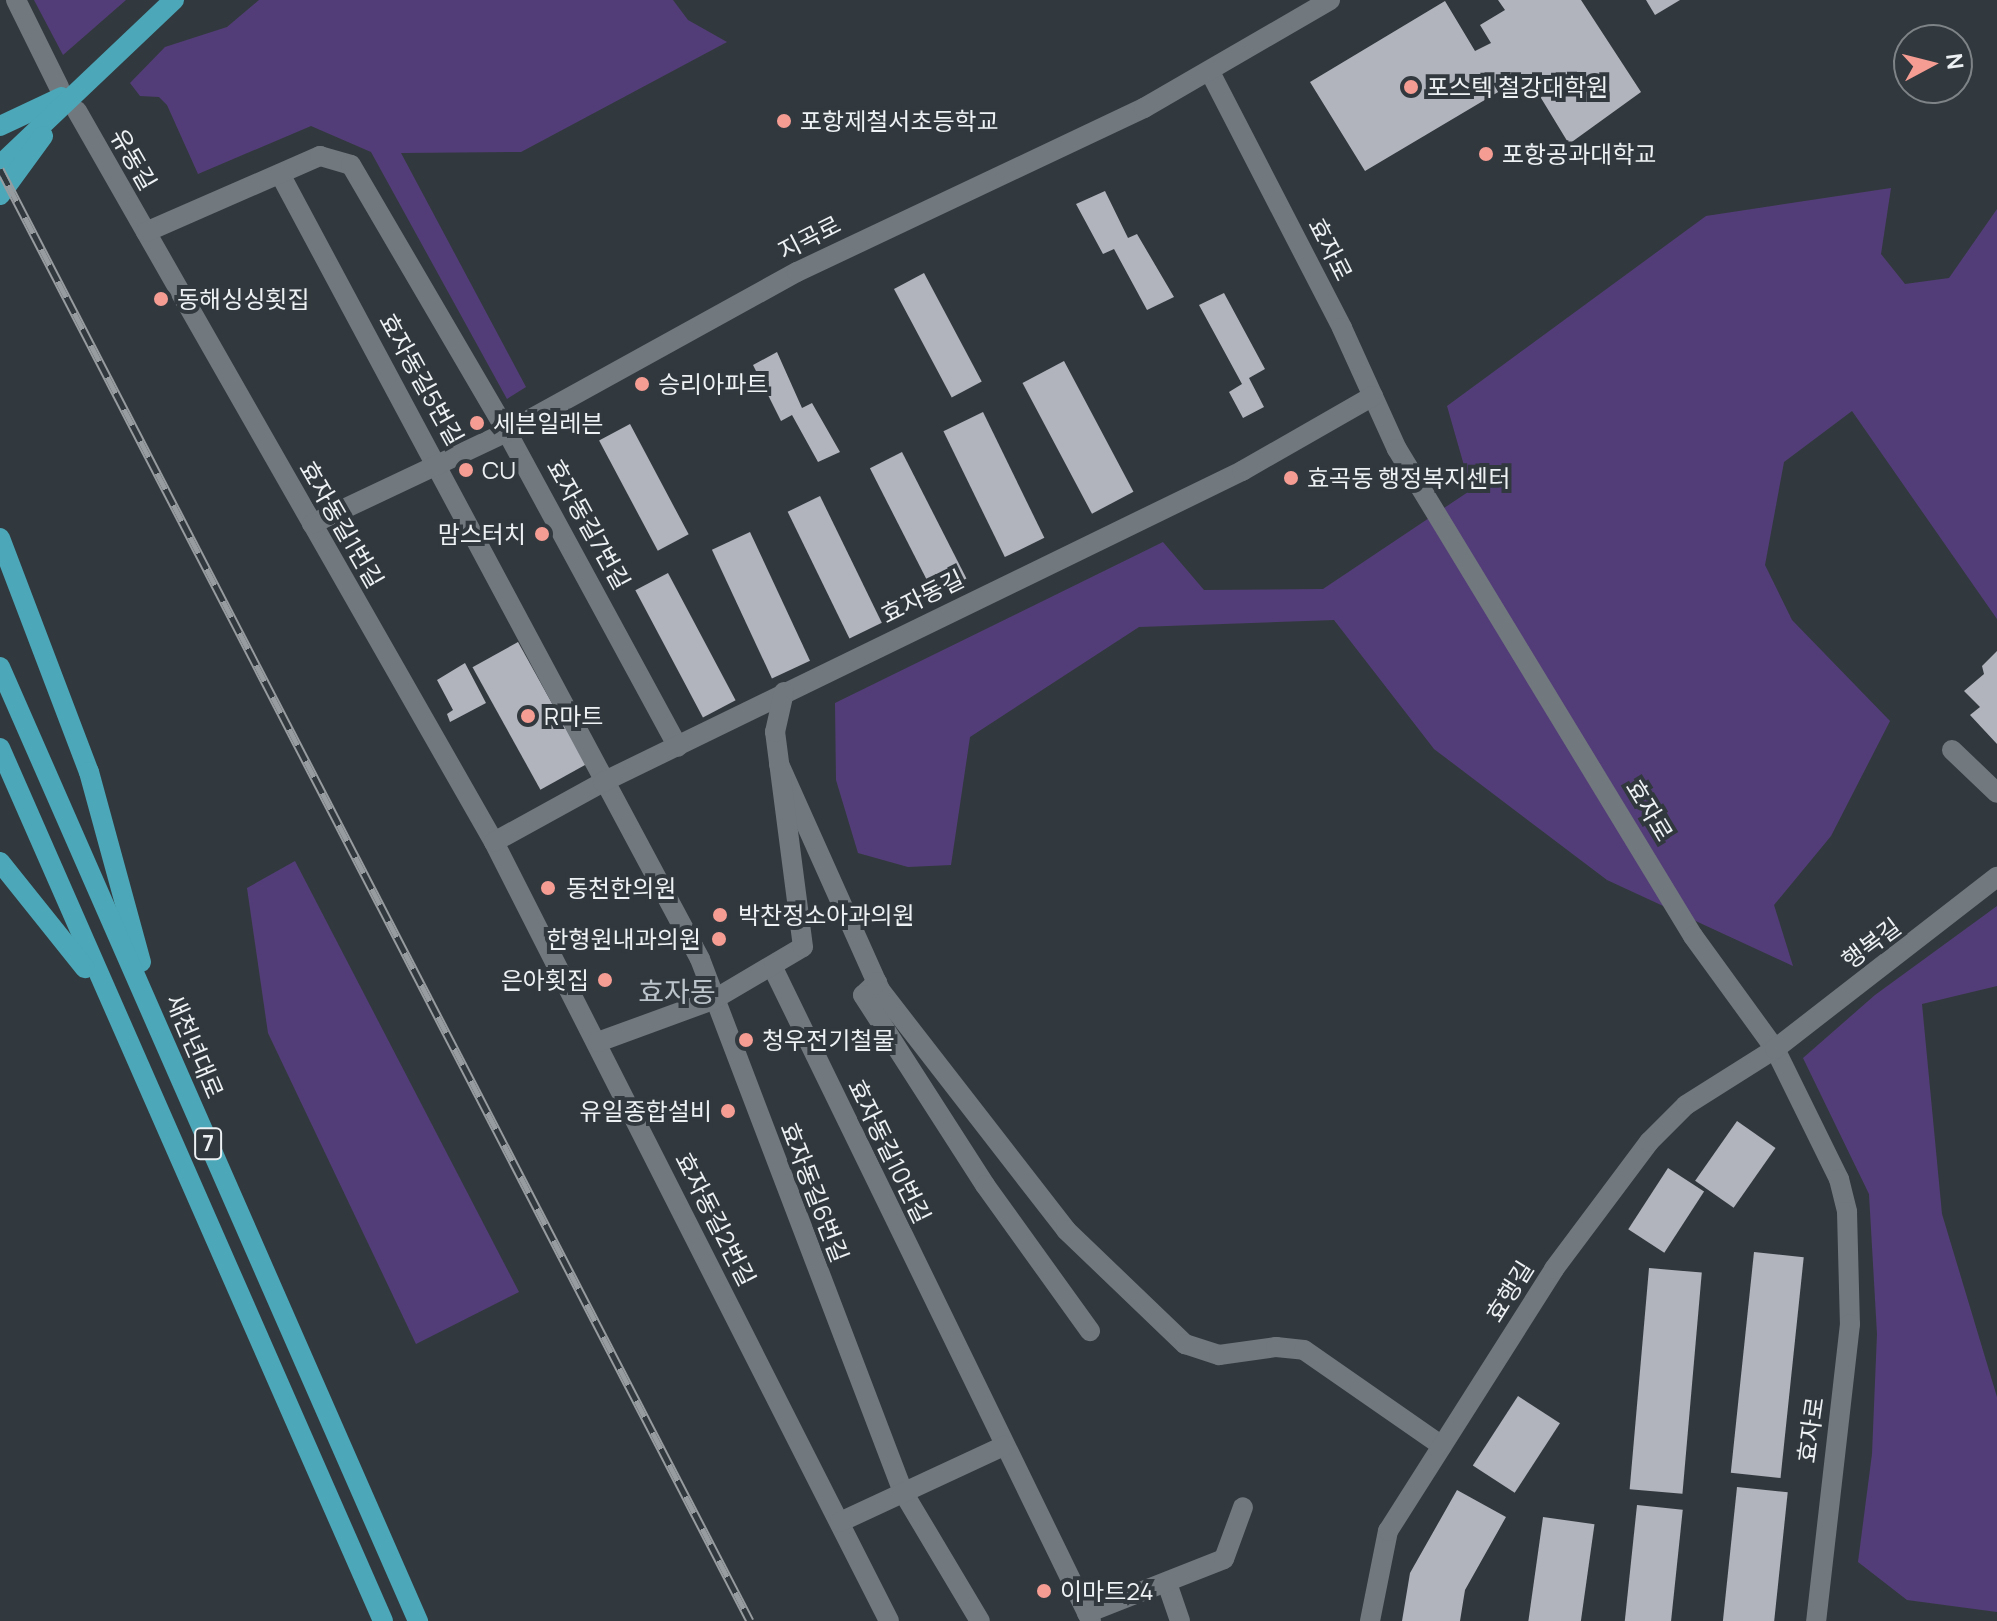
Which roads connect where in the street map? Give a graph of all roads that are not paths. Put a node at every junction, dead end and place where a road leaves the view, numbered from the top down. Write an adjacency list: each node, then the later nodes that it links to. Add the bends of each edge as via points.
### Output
1 (16, 0): 5 (street, 유동길)
2 (174, 0): 5 (main road)
3 (1330, 0): 4 (street, 지곡로)
4 (1210, 72): 11 (street, 효자로); 12 (street, 지곡로, via 797,272)
5 (71, 96): 6 (main road); 7 (main road); 9 (main road); 10 (street, 유동길)
6 (0, 126)
7 (0, 165)
8 (280, 174): 10 (street); 12 (street, 효자동길7번길, via 320,156 351,165); 13 (street, 효자동길5번길)
9 (0, 195)
10 (146, 232): 14 (street, 효자동길1번길)
11 (1373, 396): 17 (street, 효자동길, via 1242,471); 32 (street, 효자로, via 1457,552 1615,800 1693,936)
12 (507, 432): 13 (street, 지곡로); 18 (street, 효자동길7번길)
13 (439, 464): 14 (street, 지곡로); 22 (street, 효자동길5번길)
14 (312, 524): 24 (street, 효자동길1번길)
15 (0, 538): 30 (main road, via 89,772)
16 (0, 667): 30 (main road, 새천년대로 / 7)
17 (784, 692): 18 (street, 효자동길); 21 (street, via 775,732)
18 (678, 747): 22 (street, 효자동길)
19 (0, 748): 33 (main road, 7)
20 (1952, 750): 23 (street)
21 (779, 764): 27 (street, via 803,947); 28 (street)
22 (603, 782): 24 (street, 효자동길); 29 (street, 효자동길6번길, via 700,959)
23 (1997, 793)
24 (494, 842): 31 (street, 효자동길2번길)
25 (0, 862): 33 (main road, via 76,952)
26 (1997, 877): 32 (street, 행복길)
27 (773, 968): 29 (street); 35 (street, 효자동길10번길)
28 (877, 982): 34 (street, via 863,995 985,1185); 36 (street, via 931,1060 1066,1230 1185,1344 1219,1355 1276,1347 1304,1350)
29 (713, 1000): 31 (street); 37 (street, 효자동길6번길)
30 (162, 1035): 43 (main road, 새천년대로 / 7)
31 (598, 1042): 39 (street, 효자동길2번길)
32 (1775, 1049): 36 (street, 효행길, via 1686,1105 1649,1142 1554,1269); 48 (street, 효자로, via 1823,1142 1847,1212 1850,1324)
33 (142, 1065): 42 (main road, 7)
34 (1090, 1331)
35 (1004, 1446): 37 (street); 41 (street, 효자동길10번길)
36 (1442, 1446): 47 (street, 효행길, via 1388,1531)
37 (903, 1492): 39 (street); 45 (street, 효자동길6번길)
38 (1243, 1507): 40 (street, via 1224,1559)
39 (840, 1522): 44 (street, 효자동길2번길)
40 (1167, 1583): 41 (street); 46 (street)
41 (1089, 1617)
42 (383, 1621)
43 (418, 1621)
44 (889, 1621)
45 (980, 1621)
46 (1180, 1621)
47 (1370, 1621)
48 (1816, 1621)

